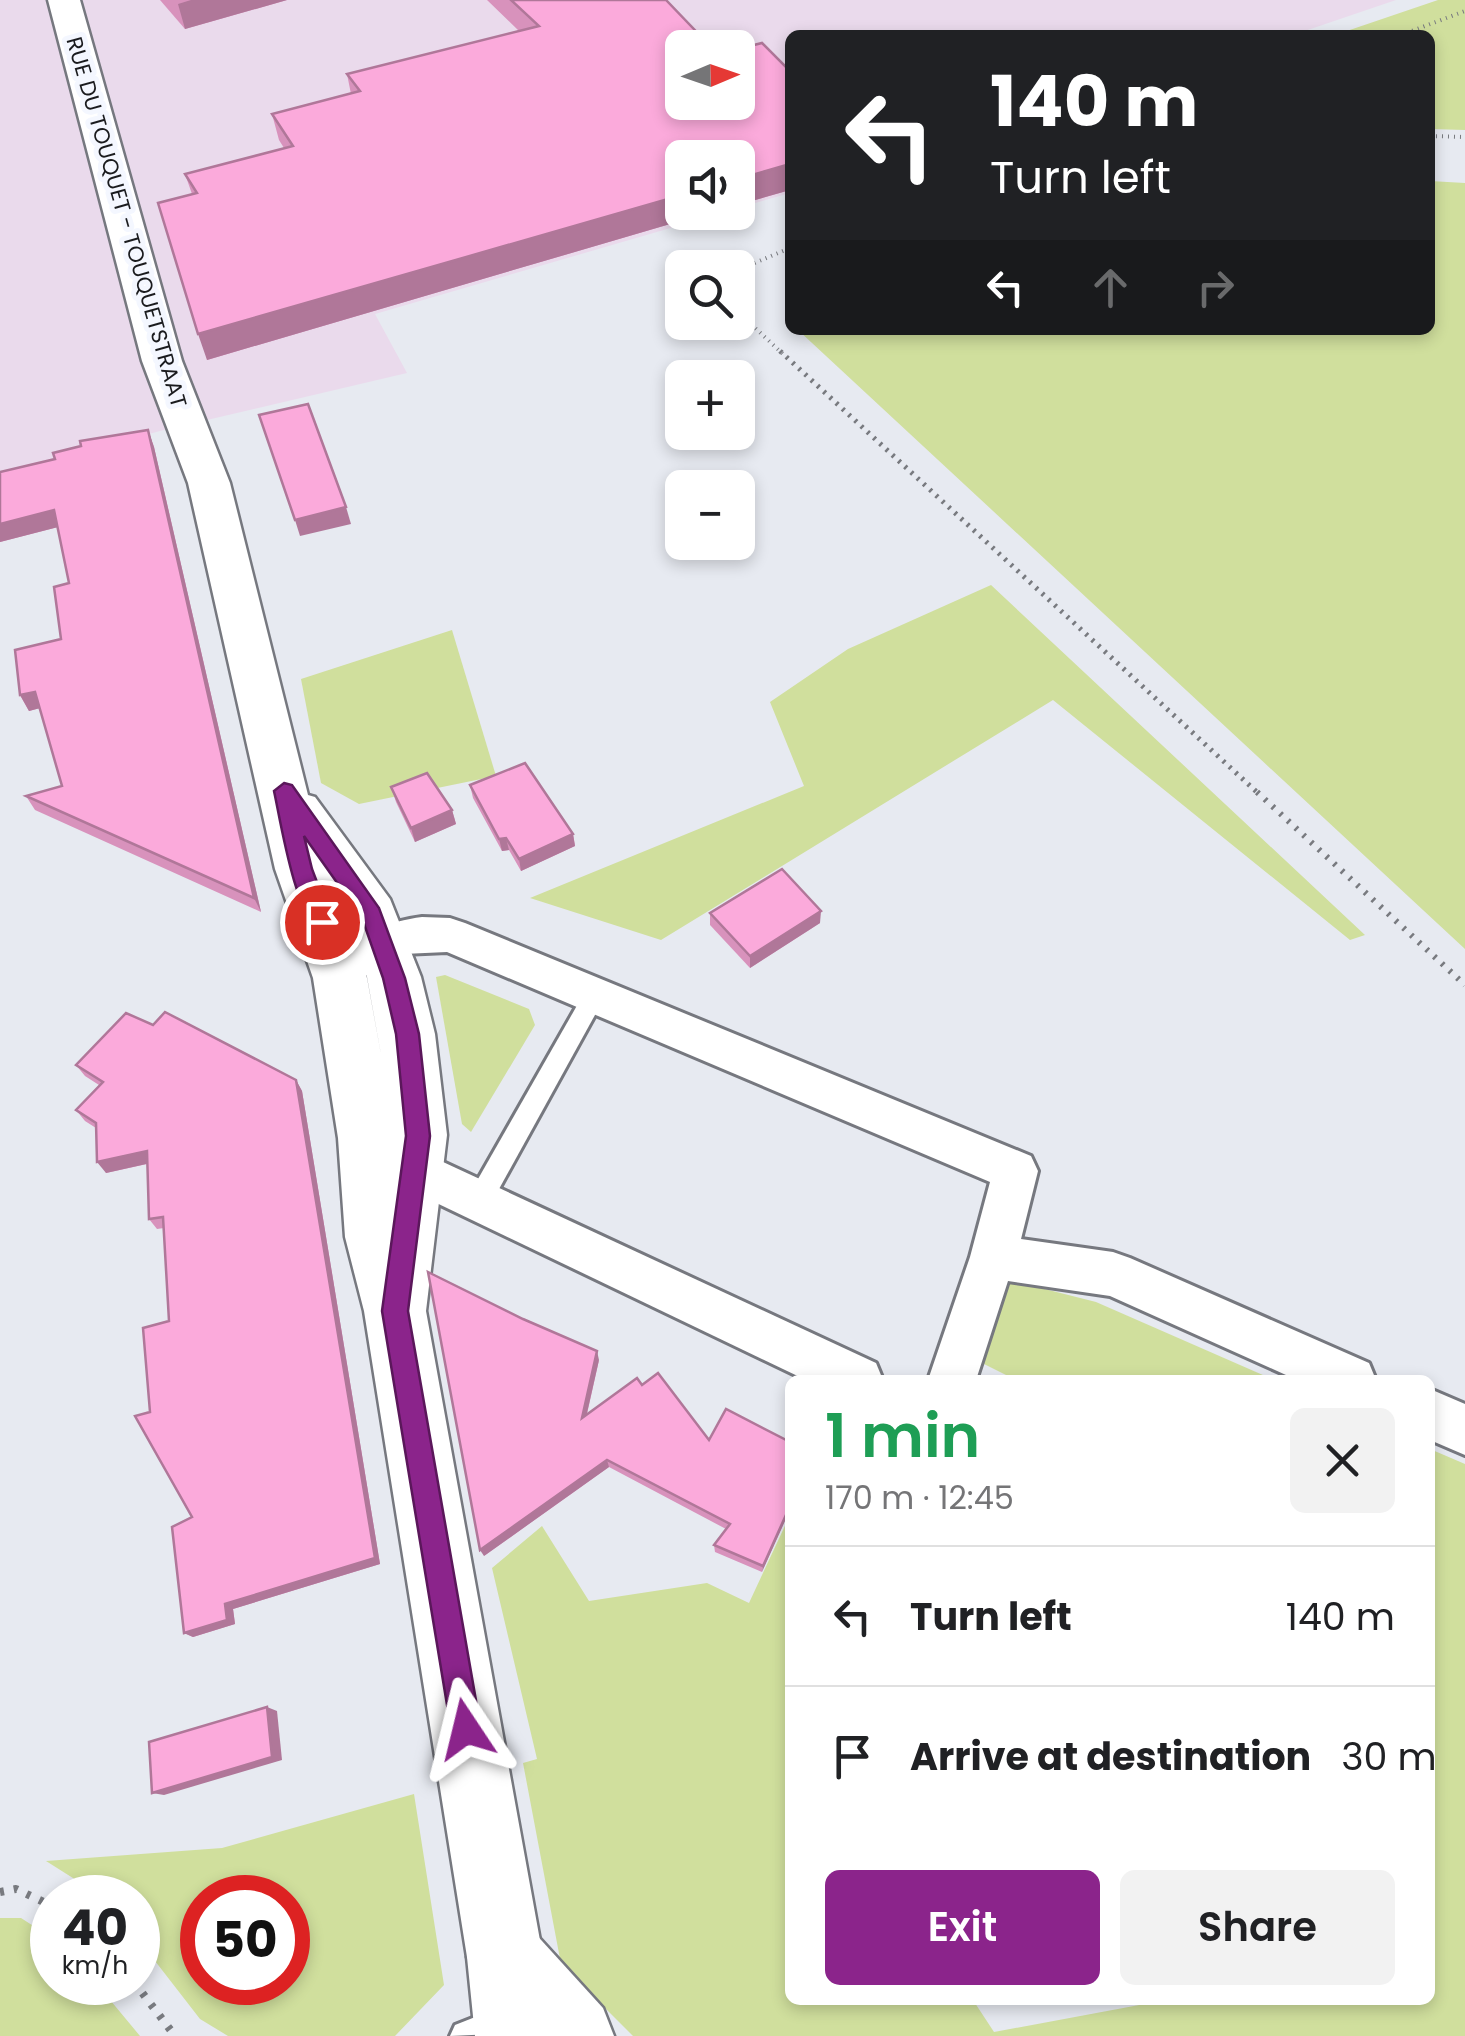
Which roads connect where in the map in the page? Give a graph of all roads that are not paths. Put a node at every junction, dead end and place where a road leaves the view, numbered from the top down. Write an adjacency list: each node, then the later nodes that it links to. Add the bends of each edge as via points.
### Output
1 (64, 0): 2 (main road, RUE DU TOUQUET - TOUQUETSTRAAT, via 162,361 210,483)
2 (284, 791): 3 (main road, RUE DU TOUQUET - TOUQUETSTRAAT, via 360,894); 4 (main road, RUE DU TOUQUET - TOUQUETSTRAAT, via 301,869)
3 (382, 943): 4 (street); 5 (street, via 450,935); 6 (main road, RUE DU TOUQUET - TOUQUETSTRAAT, via 413,1067)
4 (340, 978): 9 (main road, RUE DU TOUQUET - TOUQUETSTRAAT)
5 (595, 995): 7 (lane); 8 (street, via 1016,1170)
6 (415, 1170): 7 (street); 9 (main road, RUE DU TOUQUET - TOUQUETSTRAAT)
7 (479, 1200): 10 (street)
8 (993, 1256): 11 (street); 12 (street, via 1112,1274)
9 (388, 1290): 15 (main road, RUE DU TOUQUET - TOUQUETSTRAAT)
10 (848, 1375)
11 (954, 1375)
12 (1341, 1375)
13 (1435, 1416): 14 (street)
14 (1465, 1430)
15 (514, 2017)

